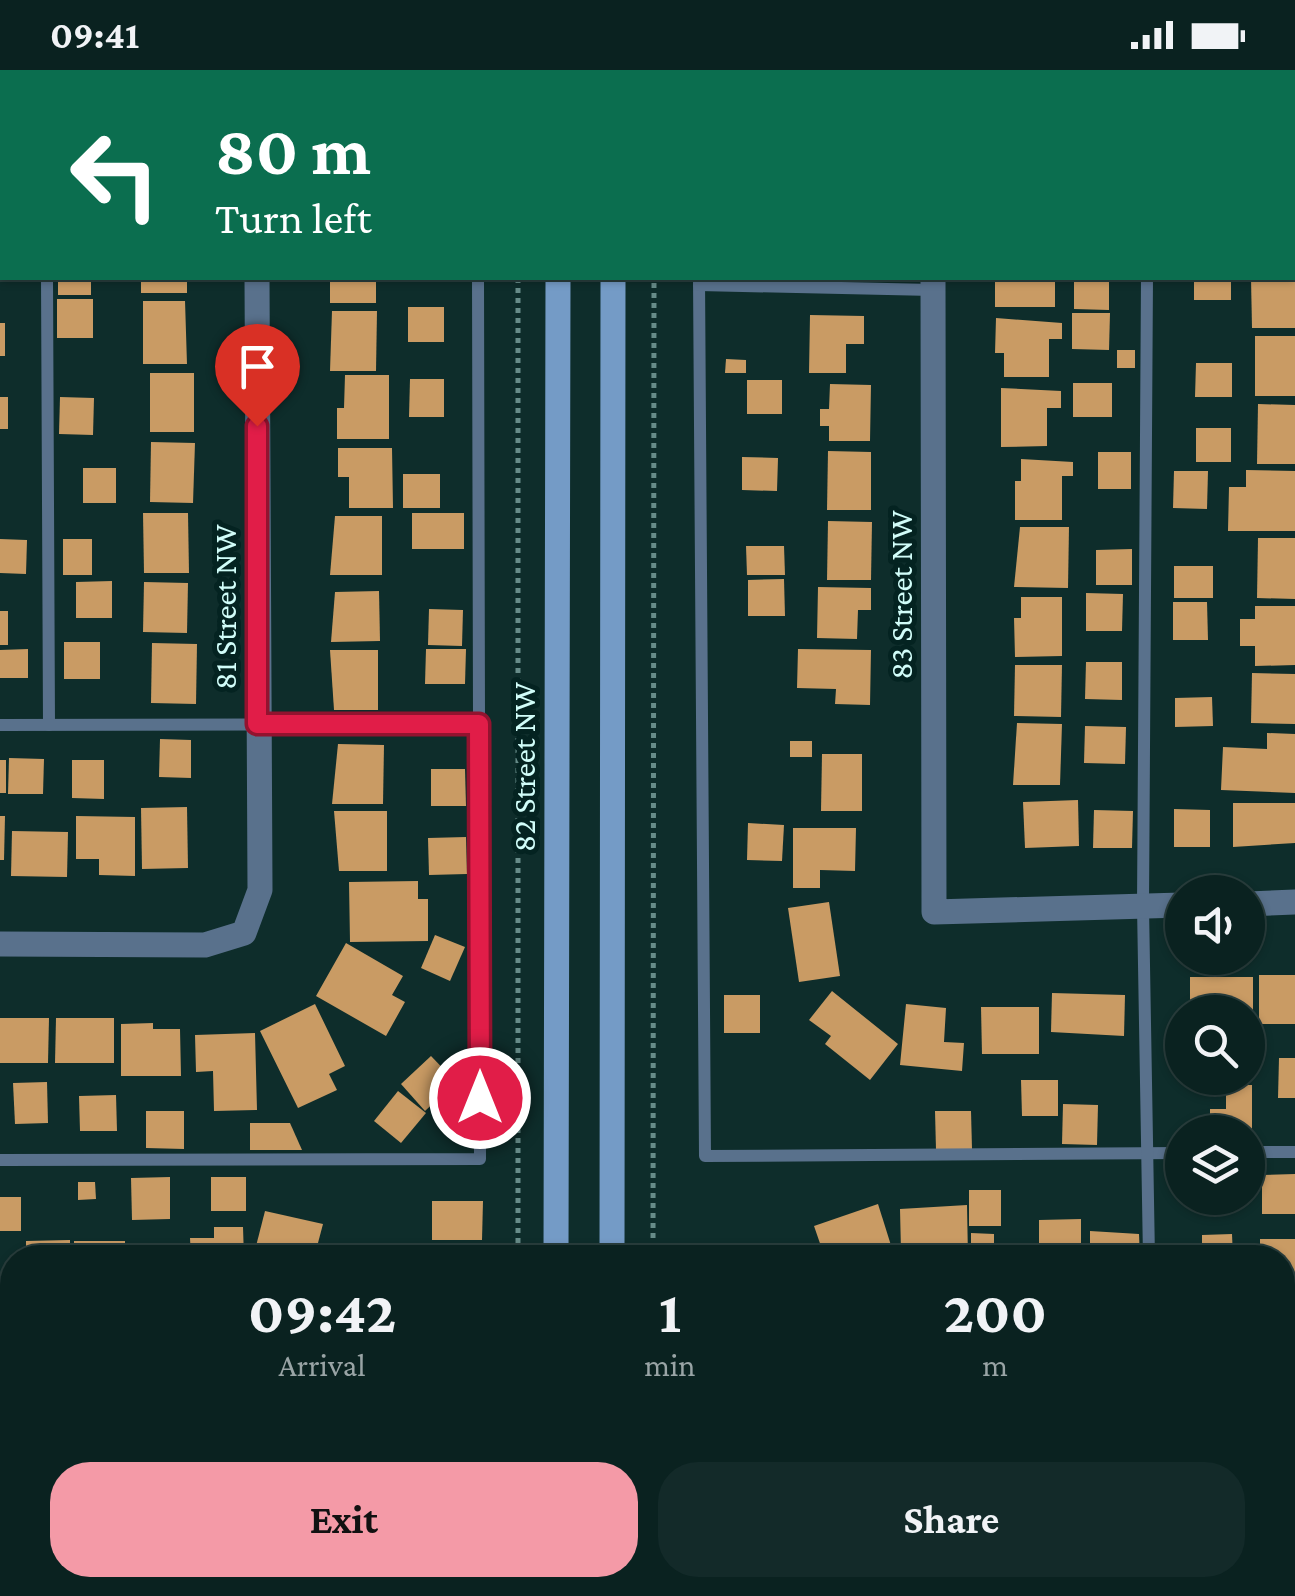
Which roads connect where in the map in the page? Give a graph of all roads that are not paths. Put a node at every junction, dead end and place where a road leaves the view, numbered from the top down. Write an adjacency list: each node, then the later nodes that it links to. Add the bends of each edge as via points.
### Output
1 (47, 280): 12 (lane)
2 (257, 280): 9 (street, 81 Street NW)
3 (478, 280): 10 (lane)
4 (558, 280): 23 (main road, 82 Street NW)
5 (614, 280): 24 (main road)
6 (1147, 280): 16 (lane)
7 (699, 282): 8 (lane); 20 (lane, via 706,1156)
8 (933, 284): 16 (street, 83 Street NW, via 934,912)
9 (257, 724): 10 (lane); 12 (lane); 17 (street, 81 Street NW, via 260,890 244,933 205,945)
10 (479, 724): 22 (lane, via 480,1159)
11 (0, 725): 12 (lane)
12 (49, 725)
13 (1295, 902): 14 (street)
14 (1265, 903)
15 (1165, 905): 16 (street)
16 (1143, 906): 20 (lane)
17 (0, 944)
18 (1265, 1152): 19 (lane)
19 (1295, 1152)
20 (1145, 1153): 21 (lane); 25 (lane)
21 (1165, 1153)
22 (0, 1160)
23 (556, 1245)
24 (612, 1245)
25 (1149, 1245)

